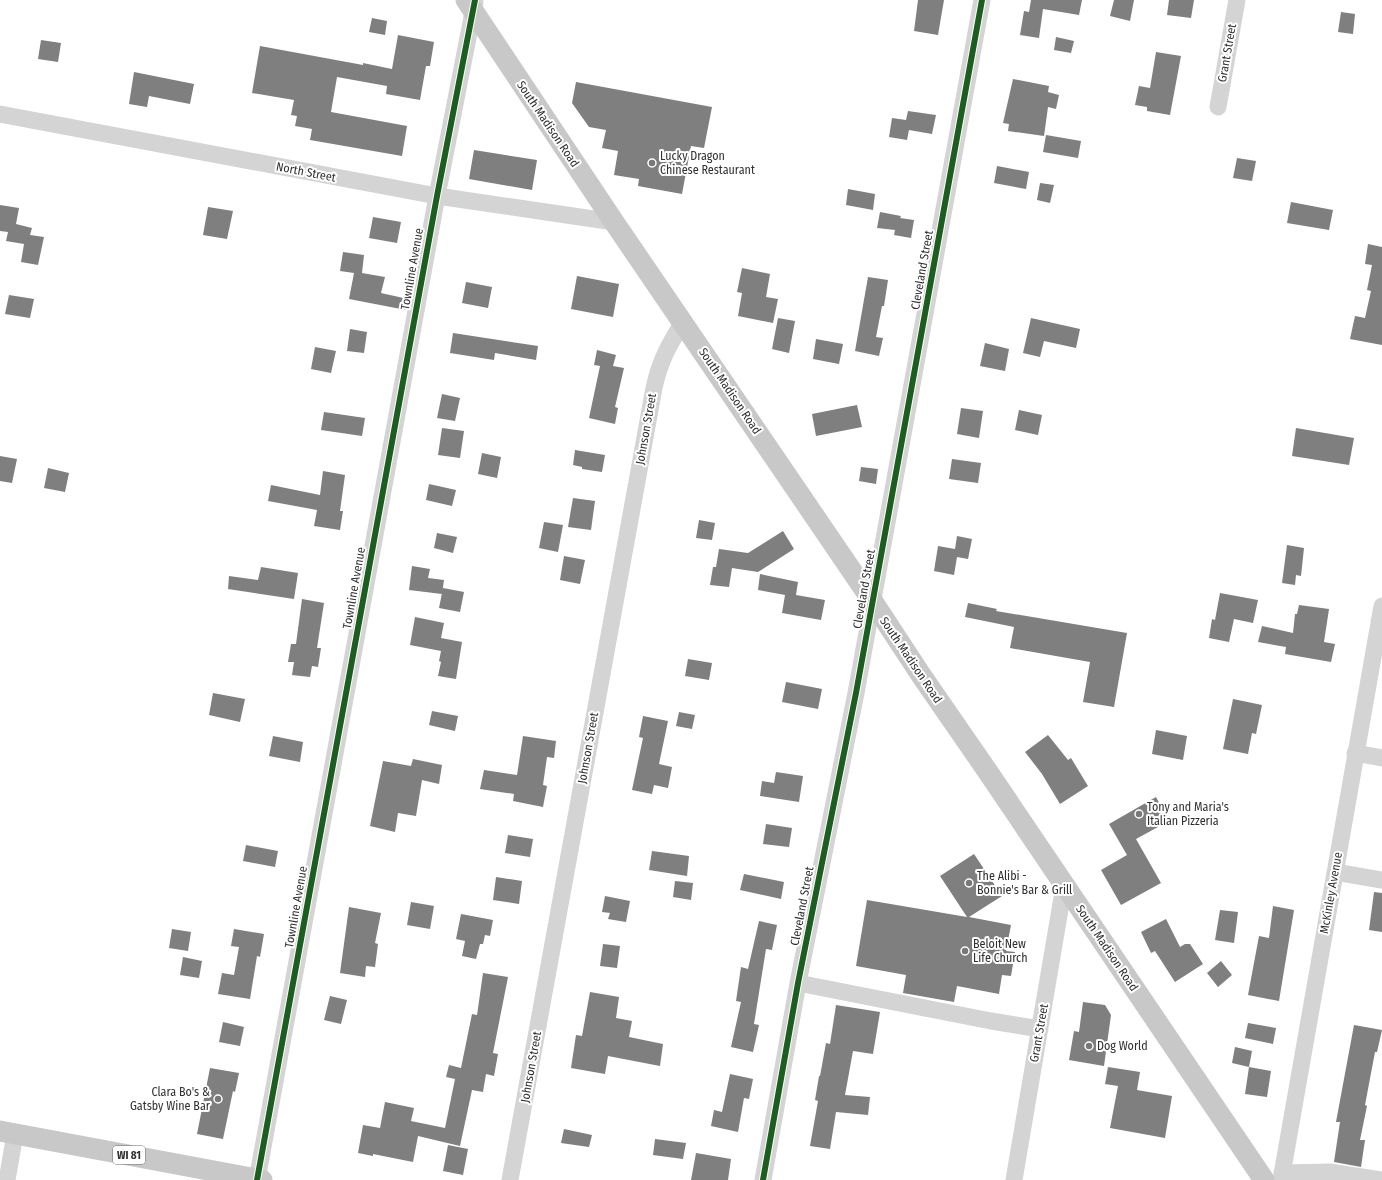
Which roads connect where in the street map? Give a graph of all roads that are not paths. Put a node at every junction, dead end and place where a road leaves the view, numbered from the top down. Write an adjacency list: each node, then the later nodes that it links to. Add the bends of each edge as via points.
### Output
1 (982, 0): 9 (street, Cleveland Street)
2 (1237, 0): 4 (street, Grant Street)
3 (471, 4): 6 (street, Townline Avenue); 7 (main road, South Madison Road)
4 (1218, 107)
5 (0, 114): 6 (street, North Street)
6 (437, 196): 7 (street, North Street); 21 (street, Townline Avenue)
7 (614, 222): 8 (main road, South Madison Road)
8 (683, 322): 9 (main road, South Madison Road); 22 (street, Johnson Street, via 663,356 656,376)
9 (872, 602): 15 (main road, South Madison Road); 16 (street, Cleveland Street)
10 (1382, 606): 11 (street, McKinley Avenue)
11 (1355, 753): 12 (street); 13 (street, McKinley Avenue)
12 (1382, 758)
13 (1335, 872): 14 (street); 19 (street, McKinley Avenue)
14 (1382, 880)
15 (1064, 886): 17 (street, Grant Street); 19 (main road, South Madison Road)
16 (798, 983): 17 (street); 23 (street, Cleveland Street)
17 (1040, 1029): 24 (street, Grant Street)
18 (7, 1133): 20 (street); 21 (main road, WI 81)
19 (1276, 1178): 25 (street, via 1330,1172)
20 (7, 1180)
21 (259, 1180)
22 (510, 1180)
23 (763, 1180)
24 (1014, 1180)
25 (1382, 1180)

